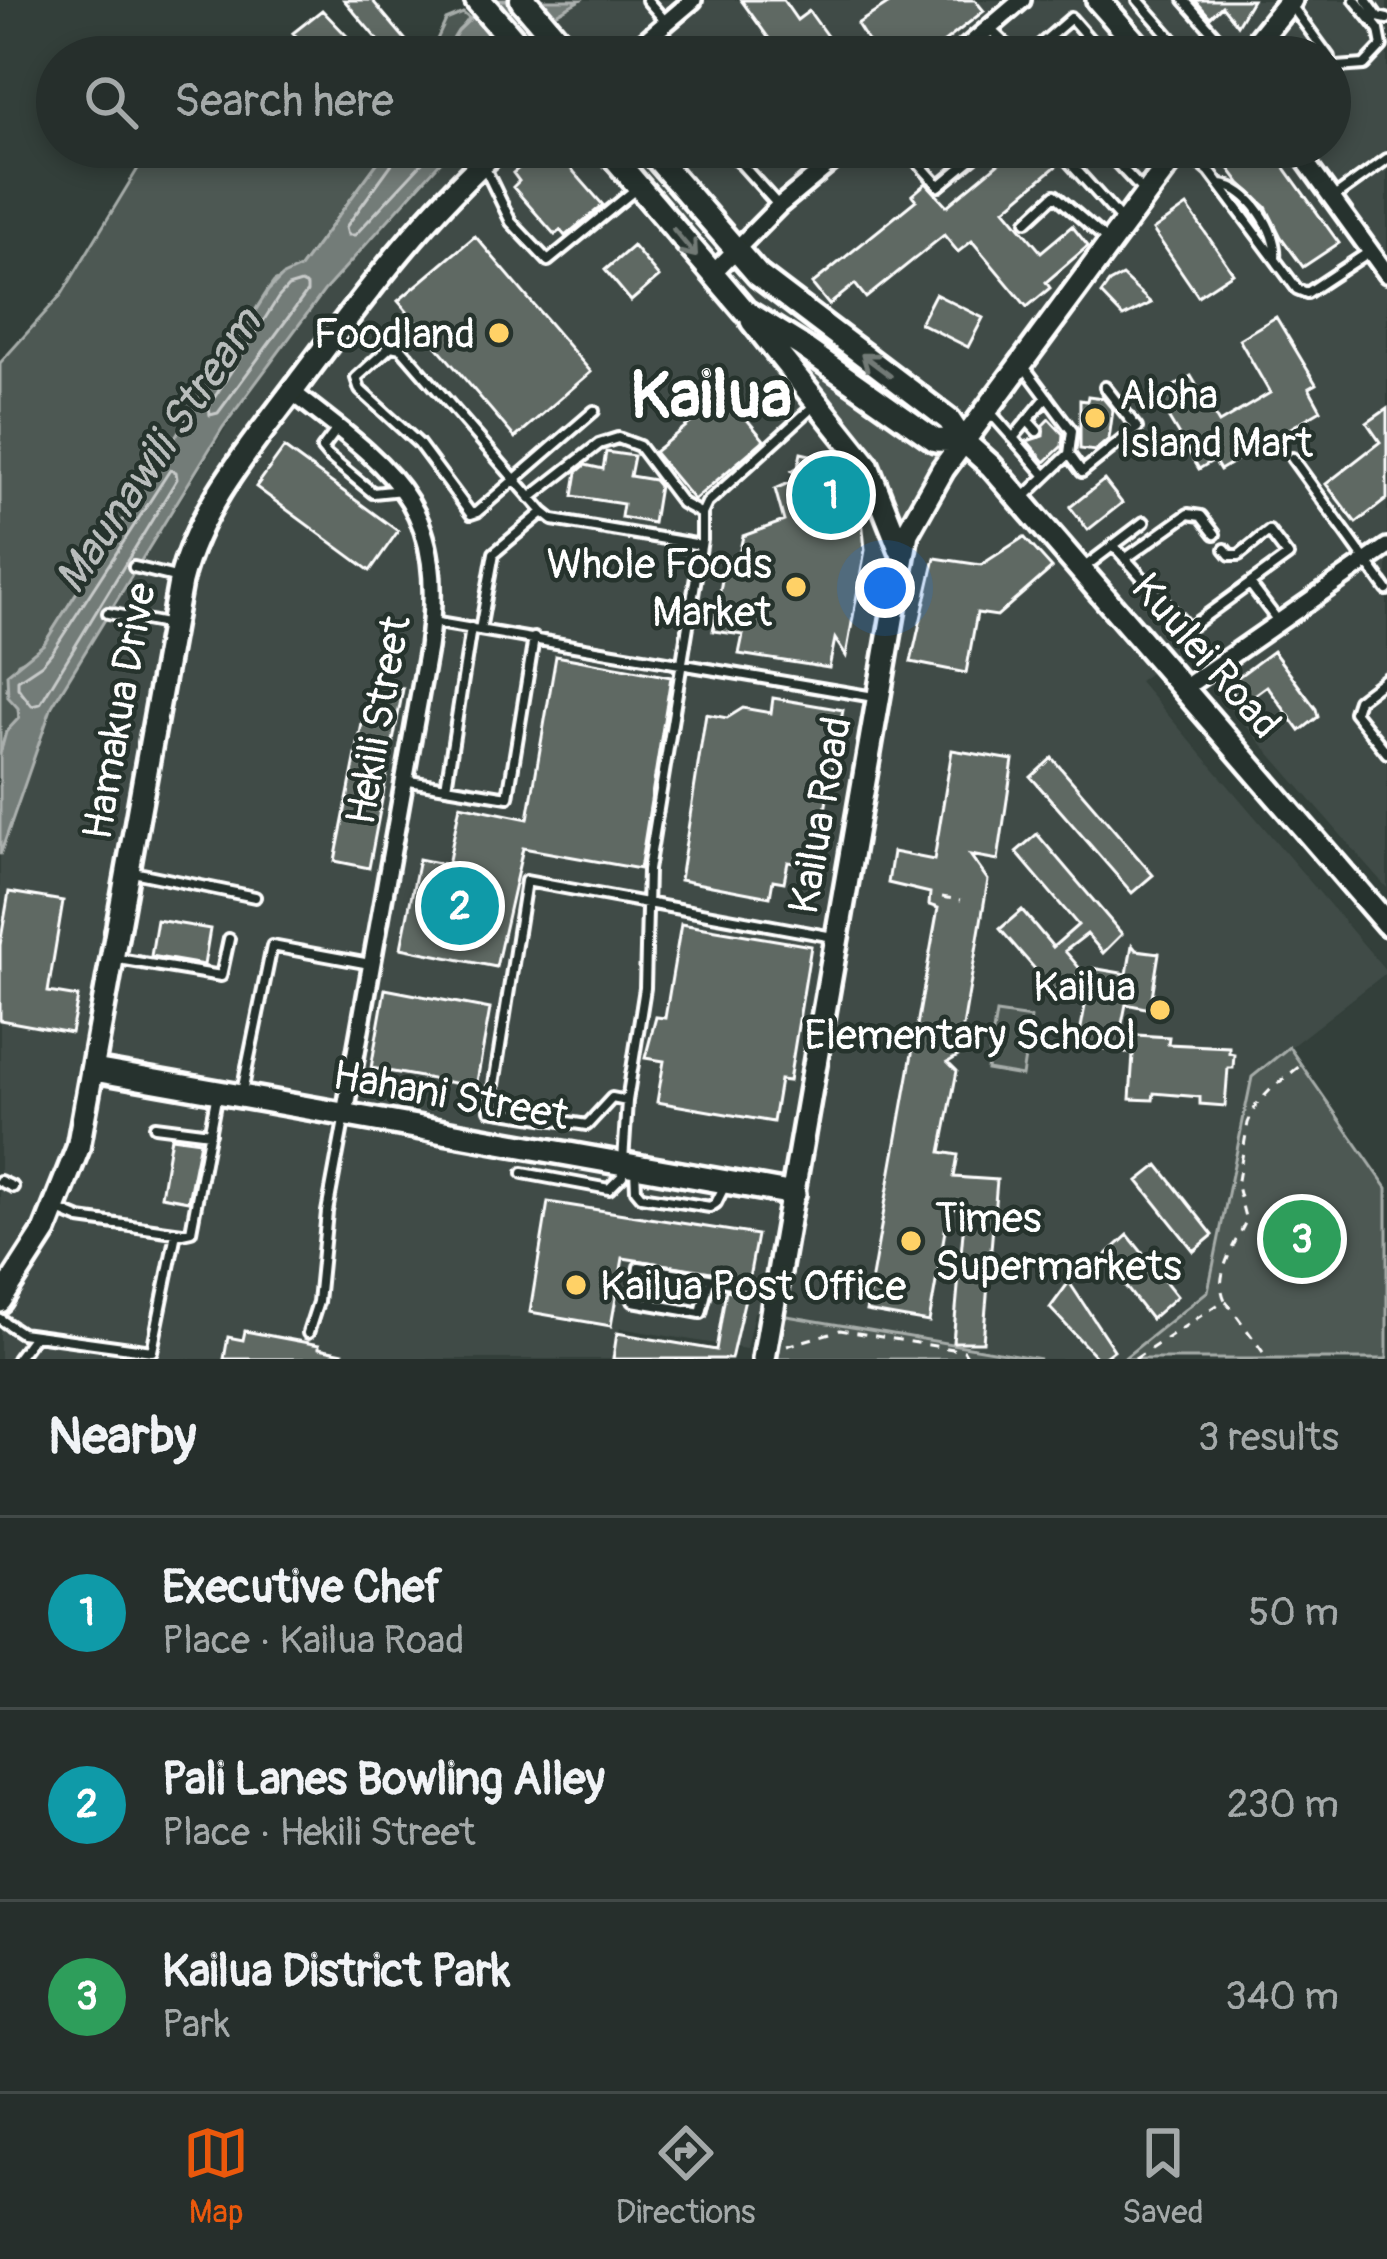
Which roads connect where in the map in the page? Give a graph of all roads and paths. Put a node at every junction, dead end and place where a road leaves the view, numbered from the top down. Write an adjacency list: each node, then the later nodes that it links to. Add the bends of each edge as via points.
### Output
1 (523, 0): 17 (main road)
2 (647, 0): 13 (lane)
3 (693, 0): 13 (street)
4 (1022, 0): 14 (street)
5 (1098, 0): 23 (main road)
6 (1138, 0): 24 (lane)
7 (1184, 0): 25 (lane)
8 (1355, 0): 27 (lane, via 1382,46)
9 (1366, 0): 12 (lane)
10 (481, 2): 16 (main road)
11 (1290, 2): 15 (main road); 26 (lane)
12 (1387, 20)
13 (667, 23): 18 (street)
14 (989, 28): 19 (street); 20 (lane)
15 (1264, 34)
16 (509, 36)
17 (553, 36)
18 (654, 36)
19 (980, 36)
20 (998, 36)
21 (1049, 36): 22 (lane, via 1071,19)
22 (1086, 36)
23 (1130, 36)
24 (1170, 36)
25 (1216, 36)
26 (1315, 36)
27 (1351, 67)
28 (1387, 159): 44 (lane)
29 (479, 168): 56 (main road, Hamakua Drive, via 392,259)
30 (495, 168): 42 (lane, via 511,222 548,261)
31 (622, 168): 42 (main road)
32 (664, 168): 50 (main road)
33 (745, 168): 45 (lane)
34 (825, 168): 45 (street)
35 (923, 168): 36 (lane, via 939,186)
36 (961, 168)
37 (1075, 168): 47 (lane)
38 (1122, 168): 43 (lane)
39 (1165, 168): 43 (main road, Kailua Road)
40 (1203, 168): 49 (lane, via 1298,289 1307,293)
41 (1310, 168): 44 (street)
42 (638, 187): 52 (main road, one-way to 52)
43 (1146, 194): 47 (main road, Kailua Road)
44 (1332, 198): 49 (street)
45 (779, 206): 50 (street)
46 (1027, 221): 48 (lane, via 1055,195)
47 (1125, 224): 48 (main road, Kailua Road)
48 (1111, 243): 54 (main road, Kailua Road)
49 (1371, 252): 51 (street)
50 (736, 254): 52 (street); 65 (main road, one-way to 50, via 949,419)
51 (1387, 274)
52 (711, 275): 53 (main road)
53 (745, 311): 58 (main road); 65 (main road, via 933,438)
54 (1022, 363): 57 (lane); 59 (main road, Kailua Road)
55 (1105, 387): 67 (lane, via 1137,428 1082,472)
56 (292, 392): 62 (street, Hekili Street); 85 (main road, Hamakua Drive, via 208,507)
57 (1046, 397): 61 (lane); 67 (lane, via 1072,431)
58 (819, 402): 75 (lane); 80 (main road, via 867,465)
59 (988, 409): 64 (lane); 65 (main road, Kailua Road)
60 (594, 412): 70 (lane)
61 (1027, 420): 63 (lane); 64 (lane)
62 (338, 428): 71 (street, Hekili Street); 71 (lane, via 325,441 327,455 373,493)
63 (1037, 431)
64 (1013, 438): 69 (lane)
65 (964, 441): 73 (main road, Kuulei Road); 80 (main road, Kailua Road, via 920,505)
66 (1055, 453): 67 (lane)
67 (1066, 458): 69 (lane)
68 (1292, 458): 82 (lane)
69 (1046, 476): 73 (lane)
70 (515, 479): 70 (lane, via 398,346 358,374 360,390 419,444 468,513); 72 (lane)
71 (404, 490): 89 (street, Hekili Street, via 427,541)
72 (530, 498): 74 (lane); 75 (lane, via 618,438 639,446 682,503)
73 (1020, 500): 84 (main road, Kuulei Road)
74 (543, 512): 77 (lane); 92 (lane, via 494,553)
75 (701, 514): 77 (lane)
76 (1144, 522): 78 (lane)
77 (701, 544): 94 (lane)
78 (1113, 545): 81 (lane); 84 (lane)
79 (1387, 547): 82 (street)
80 (901, 551): 97 (main road, Kailua Road)
81 (1125, 560): 86 (lane, via 1186,626); 86 (lane, via 1192,513 1237,556 1269,531 1288,556)
82 (1366, 562): 87 (lane); 90 (street)
83 (134, 567): 85 (lane)
84 (1081, 570): 96 (main road, Kuulei Road)
85 (181, 578): 91 (main road, Hamakua Drive)
86 (1250, 584): 90 (lane)
87 (1387, 590)
88 (108, 613): 91 (lane)
89 (432, 622): 92 (lane); 101 (street, Hekili Street)
90 (1279, 622): 96 (street)
91 (172, 626): 103 (main road, Hamakua Drive)
92 (476, 629): 93 (lane); 102 (lane)
93 (534, 638): 94 (lane); 102 (lane, via 508,797)
94 (682, 663): 97 (lane); 107 (lane)
95 (1387, 678): 99 (lane, via 1354,706)
96 (1183, 689): 108 (main road, Kuulei Road)
97 (879, 698): 109 (main road, Kailua Road)
98 (1387, 733): 99 (lane)
99 (1377, 741): 100 (lane)
100 (1387, 753)
101 (404, 780): 102 (lane); 112 (street, Hekili Street)
102 (446, 787)
103 (129, 872): 104 (lane); 111 (main road, Hamakua Drive)
104 (255, 897)
105 (942, 897): 106 (path)
106 (961, 900)
107 (646, 902): 109 (lane); 117 (lane, via 645,988); 117 (lane, via 526,881 490,1110 587,1125 612,1098)
108 (1387, 924)
109 (837, 938): 125 (main road, Kailua Road)
110 (229, 939): 111 (lane, via 221,976)
111 (114, 959): 114 (main road, Hamakua Drive)
112 (372, 964): 116 (lane, via 272,946); 118 (street, Hekili Street)
113 (1305, 1062): 130 (path, via 1256,1105 1248,1123 1237,1186 1246,1221 1221,1282)
114 (94, 1070): 115 (main road, Hahani Street); 126 (main road, Hamakua Drive)
115 (217, 1092): 116 (main road, Hahani Street); 120 (lane)
116 (241, 1096): 118 (main road, Hahani Street)
117 (627, 1101): 121 (lane)
118 (345, 1114): 121 (main road, Hahani Street); 133 (lane)
119 (155, 1126): 120 (lane)
120 (210, 1133): 127 (lane, via 193,1228)
121 (629, 1166): 122 (lane, via 609,1189); 125 (main road, Hahani Street)
122 (523, 1173)
123 (0, 1181): 124 (lane)
124 (13, 1186)
125 (794, 1194): 129 (main road, Kailua Road)
126 (56, 1209): 127 (lane); 131 (main road, Hamakua Drive)
127 (176, 1233): 134 (lane, via 152,1351)
128 (709, 1280): 128 (lane, via 639,1267 633,1301 701,1313); 129 (lane)
129 (778, 1291): 135 (main road, Kailua Road)
130 (1225, 1300): 138 (path); 139 (path)
131 (0, 1301)
132 (0, 1319): 134 (lane)
133 (308, 1333)
134 (34, 1335): 136 (lane)
135 (766, 1355): 137 (path, via 840,1330 964,1351)
136 (17, 1359)
137 (969, 1359)
138 (1135, 1359)
139 (1268, 1359)

